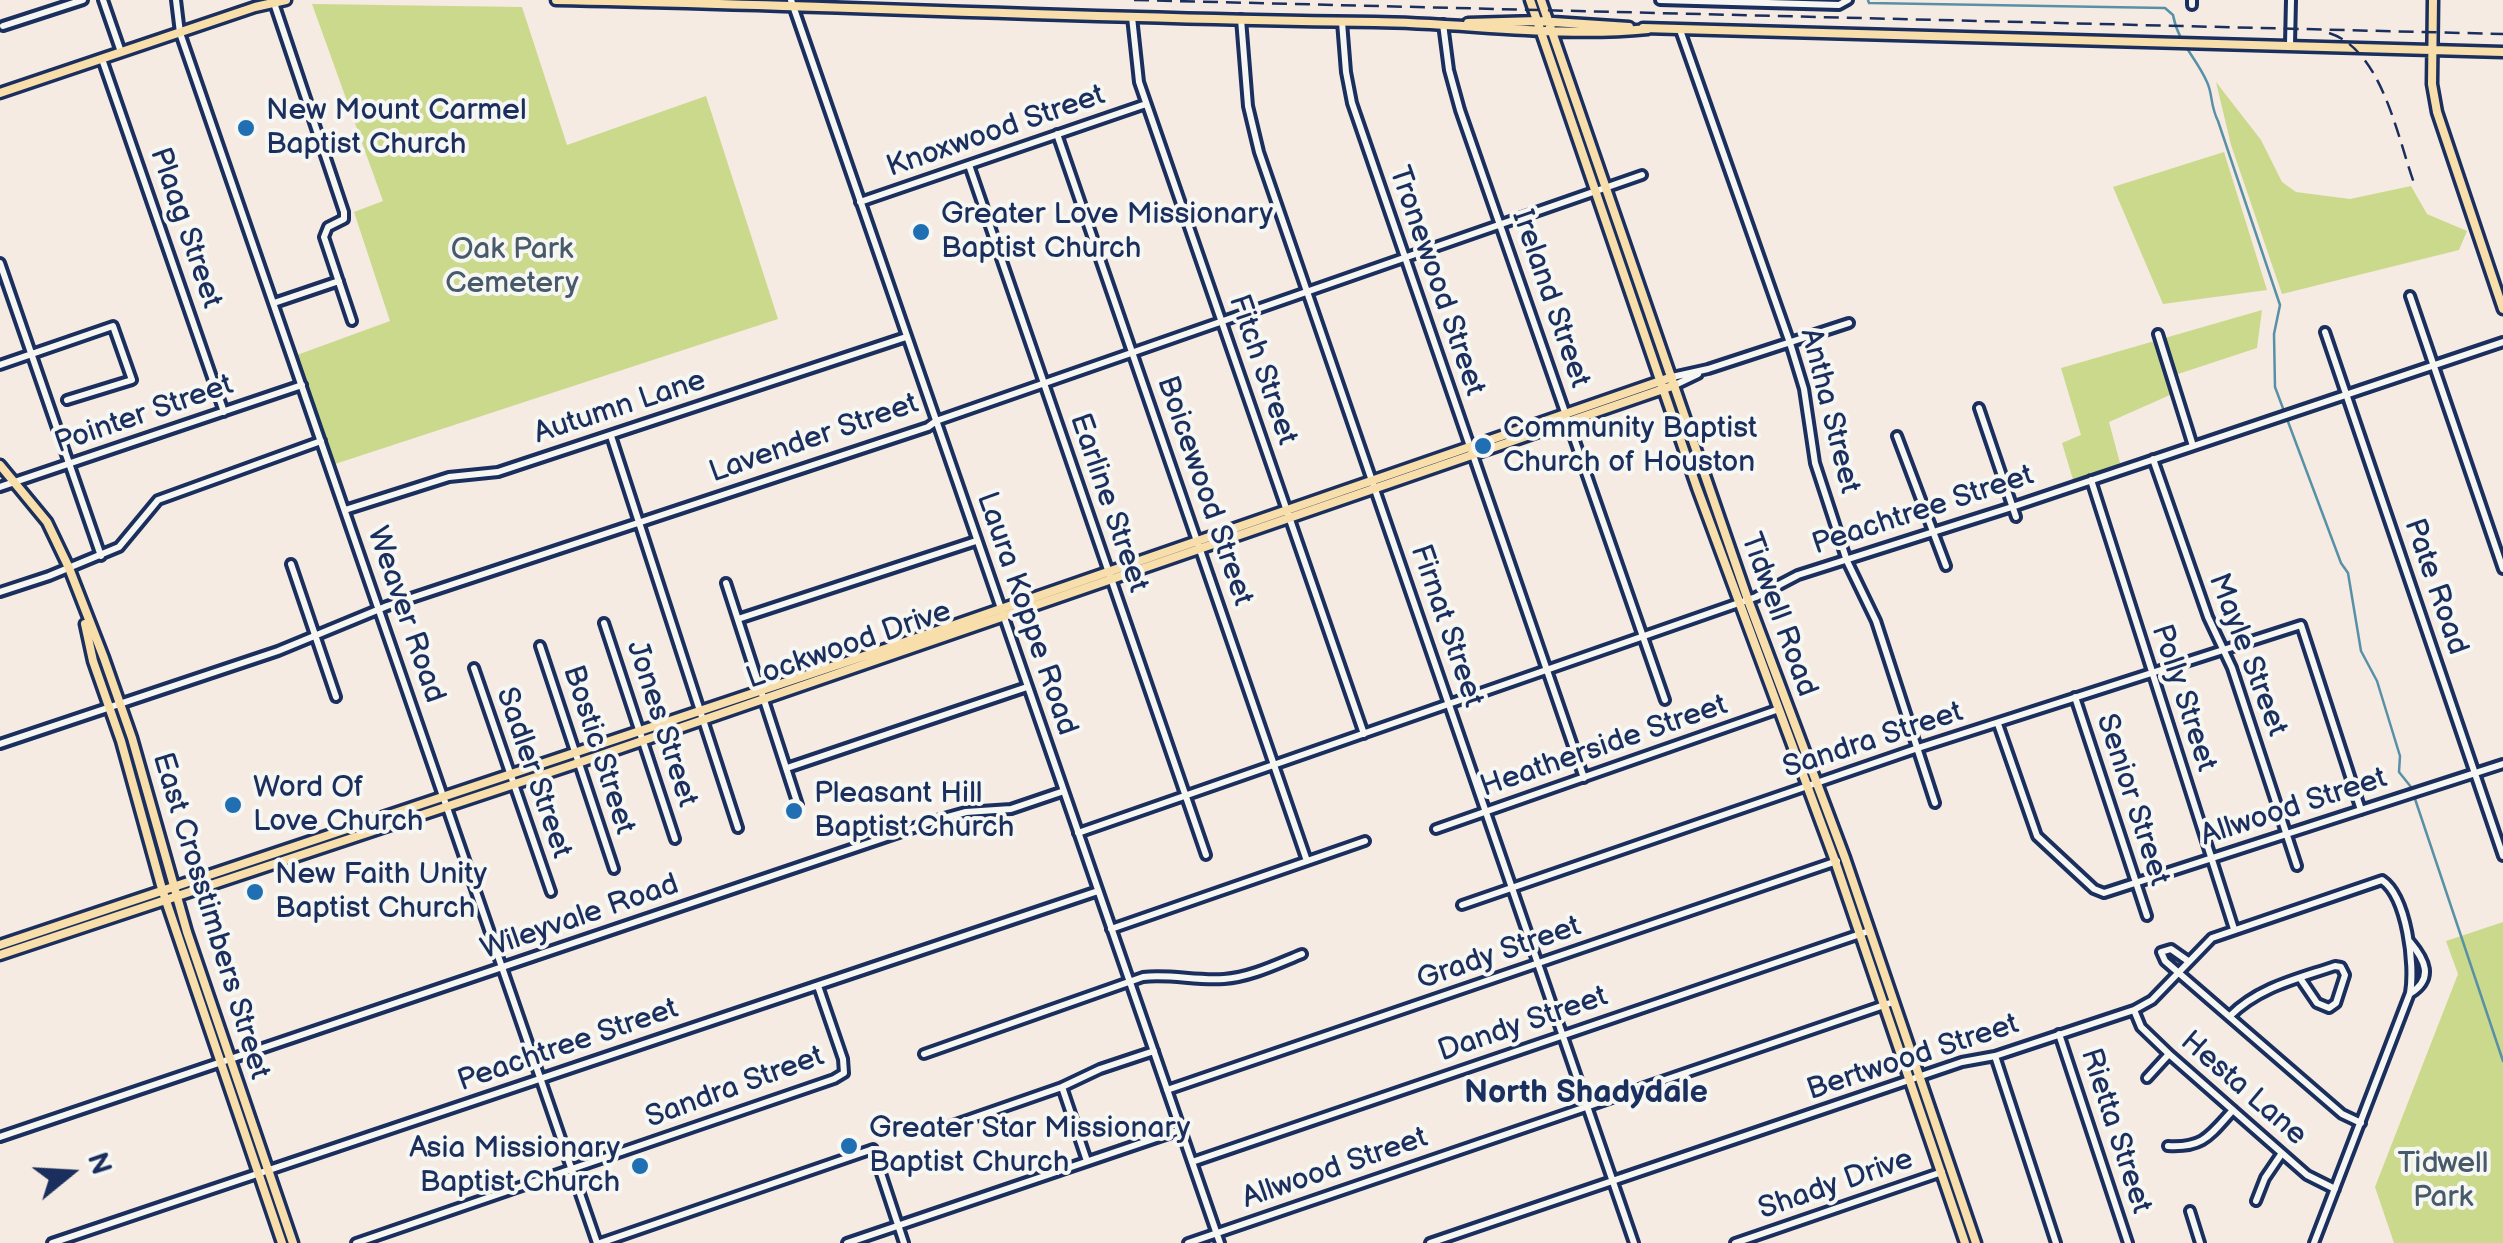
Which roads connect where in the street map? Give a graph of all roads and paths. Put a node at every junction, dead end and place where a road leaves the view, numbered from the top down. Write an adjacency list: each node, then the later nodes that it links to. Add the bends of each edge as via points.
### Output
1 (83, 0): 22 (street)
2 (103, 0): 29 (street)
3 (176, 0): 26 (street, Weaver Road)
4 (286, 0): 14 (main road)
5 (556, 0): 15 (main road)
6 (1530, 0): 18 (main road, Tidwell Road)
7 (1541, 0): 20 (main road, Tidwell Road)
8 (1660, 0): 12 (street)
9 (1848, 0): 13 (street)
10 (2291, 0): 27 (street)
11 (2433, 0): 28 (main road)
12 (1688, 1): 13 (street)
13 (1776, 2)
14 (274, 3): 26 (main road); 42 (street, via 344,212 324,233)
15 (792, 4): 16 (main road); 38 (street, Laura Koppe Road)
16 (1132, 17): 17 (main road); 33 (street, Fitch Street, via 1133,55)
17 (1241, 19): 19 (main road); 43 (street, Firnat Street, via 1259,152)
18 (1538, 21): 20 (main road); 21 (main road); 25 (main road, Tidwell Road)
19 (1342, 22): 21 (main road); 40 (street, Tronewood Street, via 1352,104)
20 (1549, 22): 23 (main road); 25 (main road, Tidwell Road)
21 (1443, 24): 25 (main road); 39 (street, Ireland Street, via 1460,110)
22 (3, 26)
23 (1648, 29): 24 (main road); 25 (main road)
24 (1680, 30): 27 (main road); 54 (street, Antha Street)
25 (1547, 32): 37 (main road, Tidwell Road)
26 (180, 33): 29 (main road); 45 (street, Weaver Road)
27 (2290, 44): 28 (main road)
28 (2432, 49): 30 (main road); 46 (main road, via 2437,112)
29 (121, 52): 31 (main road)
30 (2503, 53)
31 (102, 59): 32 (main road); 65 (street, Plaag Street)
32 (0, 93)
33 (1146, 104): 34 (street, Knoxwood Street); 48 (street, Fitch Street)
34 (1057, 134): 35 (street, Knoxwood Street); 55 (street, Boicewood Street)
35 (968, 165): 38 (street, Knoxwood Street); 60 (street, Earline Street)
36 (1642, 175): 37 (street, Lavender Street)
37 (1602, 190): 39 (street, Lavender Street); 59 (main road, Tidwell Road)
38 (860, 202): 52 (street, Laura Koppe Road)
39 (1500, 224): 40 (street, Lavender Street); 66 (street, Ireland Street)
40 (1404, 258): 43 (street, Lavender Street); 73 (street, Tronewood Street)
41 (0, 263): 56 (street)
42 (339, 281): 45 (street); 47 (street)
43 (1308, 292): 48 (street, Lavender Street); 79 (street, Firnat Street)
44 (2410, 296): 58 (street)
45 (274, 303): 61 (street, Weaver Road)
46 (2503, 309)
47 (352, 321)
48 (1222, 322): 55 (street, Lavender Street); 85 (street, Fitch Street)
49 (1848, 323): 54 (street, Lockwood Drive)
50 (2325, 332): 62 (street, Pate Road)
51 (2158, 334): 72 (street)
52 (906, 338): 67 (street, Laura Koppe Road); 69 (street, Autumn Lane)
53 (2503, 342): 58 (street, Peachtree Street)
54 (1790, 343): 59 (street, Lockwood Drive); 92 (street, Antha Street, via 1816,463)
55 (1133, 352): 60 (street, Lavender Street); 90 (street, Boicewood Street)
56 (31, 354): 57 (street); 63 (street, via 113,326 132,380); 75 (street)
57 (0, 365)
58 (2433, 366): 62 (street, Peachtree Street); 96 (street)
59 (1668, 383): 66 (main road, Lockwood Drive); 68 (main road, Lockwood Drive); 80 (main road, Tidwell Road); 82 (main road, Tidwell Road)
60 (1044, 384): 67 (street, Lavender Street); 97 (street, Earline Street)
61 (302, 385): 65 (street, Pointer Street); 71 (street, Weaver Road)
62 (2347, 396): 72 (street, Peachtree Street); 135 (street, Pate Road)
63 (68, 400)
64 (1979, 408): 83 (street)
65 (224, 412): 75 (street, Pointer Street)
66 (1566, 412): 68 (street, Ireland Street); 73 (main road, Lockwood Drive)
67 (936, 422): 87 (street, Lavender Street); 89 (street, Laura Koppe Road)
68 (1570, 423): 73 (main road, Lockwood Drive); 107 (street, Ireland Street)
69 (611, 436): 84 (street, Autumn Lane); 87 (street)
70 (1897, 436): 88 (street)
71 (321, 441): 84 (street, Weaver Road); 91 (street, via 158,500 119,547)
72 (2193, 446): 74 (street, Peachtree Street)
73 (1470, 450): 79 (main road, Lockwood Drive); 111 (street, Tronewood Street)
74 (2154, 460): 77 (street, Peachtree Street); 109 (street, Mayle Street)
75 (69, 464): 78 (street, Pointer Street); 91 (street)
76 (0, 465): 78 (main road, East Crosstimbers Street)
77 (2090, 480): 83 (street, Peachtree Street); 112 (street, Polly Street)
78 (16, 482): 81 (street, Pointer Street); 95 (main road, East Crosstimbers Street)
79 (1373, 483): 85 (main road, Lockwood Drive); 119 (street, Firnat Street)
80 (1708, 484): 82 (main road); 100 (main road, Tidwell Road)
81 (0, 488)
82 (1698, 488): 100 (main road, Tidwell Road)
83 (2012, 508): 86 (street); 88 (street, Peachtree Street)
84 (345, 510): 102 (street, Weaver Road)
85 (1287, 513): 90 (main road, Lockwood Drive); 126 (street, Fitch Street)
86 (2016, 517)
87 (640, 522): 102 (street, Lavender Street); 122 (street)
88 (1933, 533): 92 (street, Peachtree Street); 94 (street)
89 (976, 542): 103 (street, Laura Koppe Road); 104 (street)
90 (1197, 544): 97 (main road, Lockwood Drive); 133 (street, Boicewood Street)
91 (101, 556): 95 (street)
92 (1847, 561): 100 (street, Peachtree Street); 129 (street, Antha Street, via 1876,621)
93 (290, 564): 106 (street)
94 (1946, 566)
95 (69, 568): 99 (street); 101 (main road, East Crosstimbers Street)
96 (2503, 570)
97 (1110, 574): 103 (main road, Lockwood Drive); 143 (street, Earline Street)
98 (726, 583): 104 (street)
99 (0, 592)
100 (1743, 602): 107 (street, Peachtree Street); 121 (main road, Tidwell Road)
101 (81, 604): 118 (main road, East Crosstimbers Street); 120 (main road, East Crosstimbers Street)
102 (380, 609): 106 (street, Lavender Street); 142 (street, Weaver Road)
103 (1002, 611): 113 (street, Laura Koppe Road); 114 (main road, Lockwood Drive)
104 (738, 619): 114 (street)
105 (604, 623): 125 (street, Jones Street)
106 (315, 636): 116 (street); 118 (street, Lavender Street)
107 (1644, 637): 111 (street, Peachtree Street); 117 (street, Ireland Street)
108 (540, 646): 130 (street, Bostic Street)
109 (2223, 649): 112 (street, Sandra Street); 149 (street, Sandra Street, via 2301,625); 155 (street, Mayle Street)
110 (474, 668): 136 (street, Sadler Street)
111 (1548, 671): 119 (street, Peachtree Street); 137 (street, Tronewood Street)
112 (2151, 672): 115 (street, Sandra Street); 161 (street, Polly Street)
113 (1027, 687): 134 (street); 141 (street, Laura Koppe Road)
114 (761, 694): 122 (main road, Lockwood Drive); 123 (main road, Lockwood Drive); 134 (street)
115 (2075, 697): 124 (street, Sandra Street); 166 (street, Senior Street)
116 (336, 698)
117 (1665, 700)
118 (120, 703): 120 (street, Lavender Street); 144 (main road, East Crosstimbers Street)
119 (1450, 705): 126 (street, Peachtree Street); 150 (street, Firnat Street)
120 (110, 706): 128 (street, Lavender Street); 145 (main road, East Crosstimbers Street)
121 (1781, 708): 137 (street, Heatherside Street); 138 (main road, Tidwell Road); 140 (main road, Tidwell Road)
122 (698, 710): 123 (street); 125 (main road, Lockwood Drive)
123 (702, 720): 127 (main road, Lockwood Drive); 152 (street)
124 (1998, 724): 129 (street, Sandra Street); 166 (street, Allwood Street, via 2037,836 2099,892)
125 (639, 731): 127 (street, Jones Street); 130 (main road, Lockwood Drive)
126 (1364, 734): 133 (street, Peachtree Street)
127 (642, 741): 131 (main road, Lockwood Drive); 156 (street, Jones Street)
128 (0, 744)
129 (1918, 748): 138 (street, Sandra Street); 146 (street, Antha Street)
130 (574, 754): 131 (street, Bostic Street); 136 (main road, Lockwood Drive)
131 (578, 764): 139 (main road, Lockwood Drive); 165 (street, Bostic Street)
132 (2503, 764): 135 (street, Allwood Street)
133 (1275, 766): 143 (street, Peachtree Street); 162 (street, Boicewood Street)
134 (787, 768): 147 (street)
135 (2474, 774): 149 (street, Allwood Street); 159 (street, Pate Road)
136 (510, 775): 139 (street, Sadler Street); 142 (main road, Lockwood Drive)
137 (1584, 778): 150 (street, Heatherside Street)
138 (1816, 782): 140 (street, Sandra Street); 160 (main road, Tidwell Road)
139 (513, 785): 148 (main road, Lockwood Drive); 168 (street, Sadler Street)
140 (1806, 786): 163 (main road, Tidwell Road); 167 (street, Sandra Street)
141 (1064, 791): 154 (street, Laura Koppe Road); 185 (street, Wileyvale Road, via 1010,809 937,820)
142 (444, 796): 148 (street, Weaver Road); 151 (main road, Lockwood Drive)
143 (1186, 796): 154 (street, Peachtree Street); 158 (street, Earline Street)
144 (146, 798): 145 (main road); 170 (main road, East Crosstimbers Street)
145 (135, 800): 171 (main road, East Crosstimbers Street)
146 (1935, 803)
147 (798, 805)
148 (448, 806): 151 (main road, Lockwood Drive); 185 (street, Weaver Road)
149 (2361, 810): 155 (street, Allwood Street)
150 (1486, 812): 153 (street, Heatherside Street); 167 (street, Firnat Street)
151 (375, 824): 170 (main road, Lockwood Drive)
152 (738, 828)
153 (1436, 829)
154 (1078, 833): 169 (street, Laura Koppe Road)
155 (2286, 834): 161 (street, Allwood Street); 164 (street, Mayle Street)
156 (675, 839)
157 (1365, 841): 162 (street)
158 (1206, 855)
159 (2503, 856)
160 (1845, 858): 163 (street, Grady Street); 177 (main road, Tidwell Road)
161 (2211, 860): 166 (street, Allwood Street); 176 (street, Polly Street)
162 (1308, 861): 175 (street)
163 (1835, 862): 178 (main road, Tidwell Road); 184 (street, Grady Street)
164 (2297, 866)
165 (614, 869)
166 (2136, 884): 173 (street, Senior Street)
167 (1513, 887): 172 (street, Sandra Street); 184 (street, Firnat Street)
168 (550, 892)
169 (1098, 892): 175 (street, Laura Koppe Road); 189 (street, Peachtree Street)
170 (174, 893): 171 (main road, Lockwood Drive); 200 (main road, East Crosstimbers Street)
171 (164, 896): 174 (main road, Lockwood Drive); 200 (main road, East Crosstimbers Street)
172 (1462, 905)
173 (2146, 916)
174 (65, 929): 180 (main road, Lockwood Drive); 182 (main road, Lockwood Drive)
175 (1111, 929): 188 (street, Laura Koppe Road)
176 (2234, 930): 179 (street, Bertwood Street, via 2378,881 2392,888); 183 (street, Bertwood Street, via 2212,938)
177 (1869, 931): 178 (street, Dandy Street); 191 (main road, Tidwell Road)
178 (1859, 934): 191 (main road, Tidwell Road); 195 (street, Dandy Street)
179 (2408, 940): 190 (street); 190 (street, via 2426,970)
180 (0, 946)
181 (1302, 954): 188 (street, via 1242,977 1166,974)
182 (0, 955)
183 (2188, 961): 186 (street, Bertwood Street); 186 (street, via 2163,950 2161,956)
184 (1538, 964): 195 (street, Firnat Street); 205 (street, Grady Street)
185 (504, 968): 200 (street, Wileyvale Road); 203 (street, Weaver Road)
186 (2178, 972): 192 (street, Bertwood Street); 193 (street)
187 (2300, 978): 187 (street, via 2339,965 2345,975 2329,1008 2317,1003); 193 (street, via 2253,995)
188 (1130, 984): 196 (street, Laura Koppe Road); 197 (street)
189 (818, 986): 203 (street, Peachtree Street); 216 (street, Sandra Street, via 844,1073)
190 (2410, 994): 208 (street)
191 (1889, 1003): 201 (main road, Tidwell Road); 206 (street, Allwood Street)
192 (2134, 1010): 194 (street, Bertwood Street); 198 (street, Hesta Lane)
193 (2230, 1016): 208 (street, via 2342,1114)
194 (2060, 1034): 199 (street, Bertwood Street); 240 (street, Rietta Street)
195 (1563, 1036): 206 (street, Firnat Street); 215 (street, Dandy Street)
196 (1154, 1051): 204 (street); 205 (street, Laura Koppe Road)
197 (924, 1054)
198 (2169, 1054): 202 (street); 207 (street, Hesta Lane)
199 (1995, 1056): 201 (street, Bertwood Street); 239 (street)
200 (225, 1061): 211 (street, Wileyvale Road); 217 (main road, East Crosstimbers Street)
201 (1915, 1078): 218 (main road, Tidwell Road); 219 (street, Bertwood Street)
202 (2147, 1078)
203 (541, 1080): 216 (street, Weaver Road); 217 (street, Peachtree Street)
204 (1062, 1088): 209 (street); 214 (street)
205 (1167, 1090): 210 (street, Laura Koppe Road)
206 (1587, 1108): 219 (street, Firnat Street); 224 (street, Allwood Street)
207 (2233, 1110): 212 (street, via 2205,1141); 213 (street, Hesta Lane)
208 (2361, 1123): 220 (street)
209 (944, 1128)
210 (1180, 1130): 214 (street); 215 (street, Laura Koppe Road)
211 (0, 1137)
212 (2168, 1146)
213 (2282, 1153): 220 (street, Hesta Lane); 221 (street)
214 (1087, 1162): 223 (street)
215 (1192, 1162): 224 (street, Laura Koppe Road)
216 (572, 1170): 228 (street, Sandra Street); 229 (street, Weaver Road)
217 (263, 1171): 225 (street, Peachtree Street); 226 (main road, East Crosstimbers Street); 227 (main road, East Crosstimbers Street)
218 (1946, 1171): 236 (street, Shady Drive); 237 (main road, Tidwell Road); 238 (main road, Tidwell Road)
219 (1612, 1181): 234 (street, Bertwood Street); 235 (street, Firnat Street)
220 (2335, 1189): 242 (street)
221 (2256, 1201)
222 (2190, 1211): 241 (street)
223 (898, 1226): 229 (street, via 873,1149); 230 (street); 231 (street)
224 (1217, 1233): 232 (street, Allwood Street); 233 (street, Laura Koppe Road)
225 (52, 1243)
226 (282, 1243)
227 (292, 1243)
228 (356, 1243)
229 (598, 1243)
230 (848, 1243)
231 (904, 1243)
232 (1188, 1243)
233 (1220, 1243)
234 (1430, 1243)
235 (1634, 1243)
236 (1735, 1243)
237 (1965, 1243)
238 (1976, 1243)
239 (2056, 1243)
240 (2128, 1243)
241 (2200, 1243)
242 (2314, 1243)

